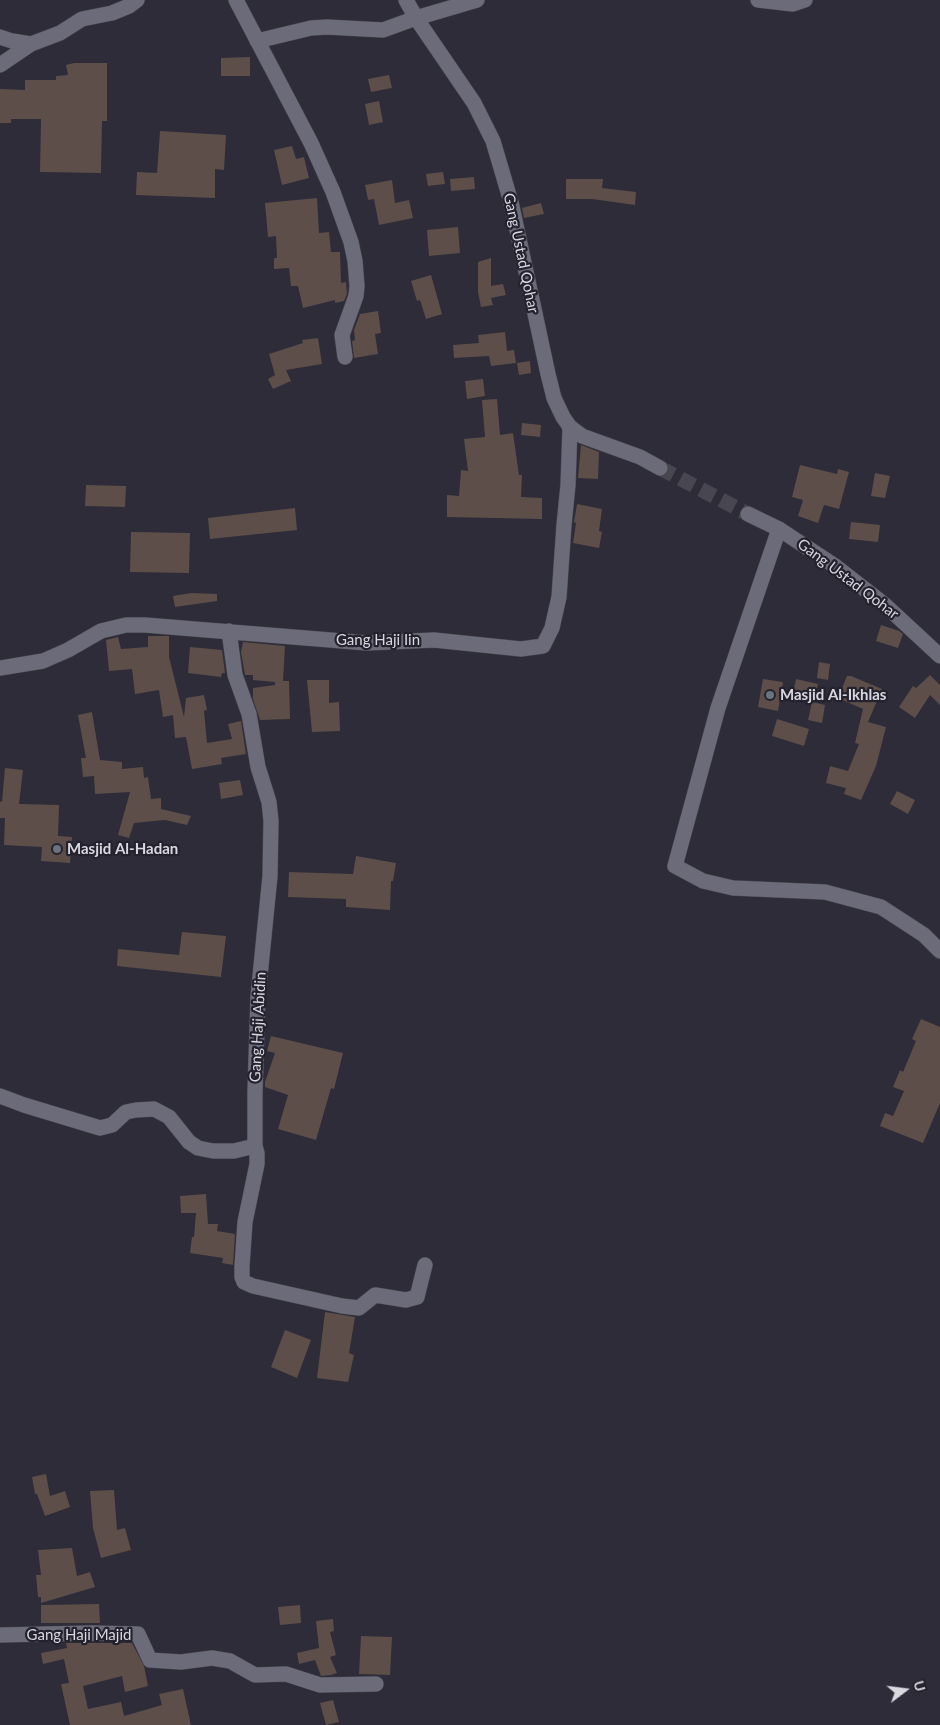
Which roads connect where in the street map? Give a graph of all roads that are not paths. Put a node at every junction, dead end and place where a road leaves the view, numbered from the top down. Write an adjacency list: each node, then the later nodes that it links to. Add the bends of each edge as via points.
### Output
1 (137, 0): 10 (street, via 112,13 82,18 60,33)
2 (236, 0): 9 (street)
3 (406, 0): 7 (street, Gang Ustad Qohar)
4 (477, 0): 7 (street)
5 (758, 0): 6 (street, via 793,4)
6 (805, 0)
7 (416, 18): 9 (street, via 383,30 311,28); 13 (street, Gang Ustad Qohar, via 470,97 493,141 511,202 554,398)
8 (0, 37): 10 (street)
9 (257, 40): 12 (street, via 312,143 351,242 357,286 342,335)
10 (31, 44): 11 (street)
11 (0, 65)
12 (345, 358)
13 (570, 428): 14 (street); 17 (street, Gang Haji Iin, via 559,597 552,628 543,646 521,649 434,640 367,643)
14 (660, 468)
15 (748, 514): 16 (street, Gang Ustad Qohar)
16 (780, 529): 18 (street, Gang Ustad Qohar, via 885,605); 20 (street, via 718,708 675,866 704,881 733,888 825,892 881,907 924,935)
17 (229, 631): 19 (street, Gang Haji Iin, via 126,625 101,631 43,661); 22 (street, Gang Haji Abidin, via 234,669 249,714 271,821 270,876 258,996)
18 (940, 656)
19 (0, 668)
20 (940, 951)
21 (0, 1096): 22 (street, via 100,1128 112,1125 126,1112 154,1109 169,1117 188,1142 198,1148 234,1151)
22 (255, 1146): 23 (street, Gang Haji Abidin, via 257,1164 245,1222 244,1282 359,1308 375,1295 406,1300 417,1297)
23 (425, 1265)
24 (0, 1635): 25 (street, Gang Haji Majid, via 138,1634 150,1660 181,1662 212,1658 230,1661 255,1675 286,1674 320,1685)
25 (376, 1684)

